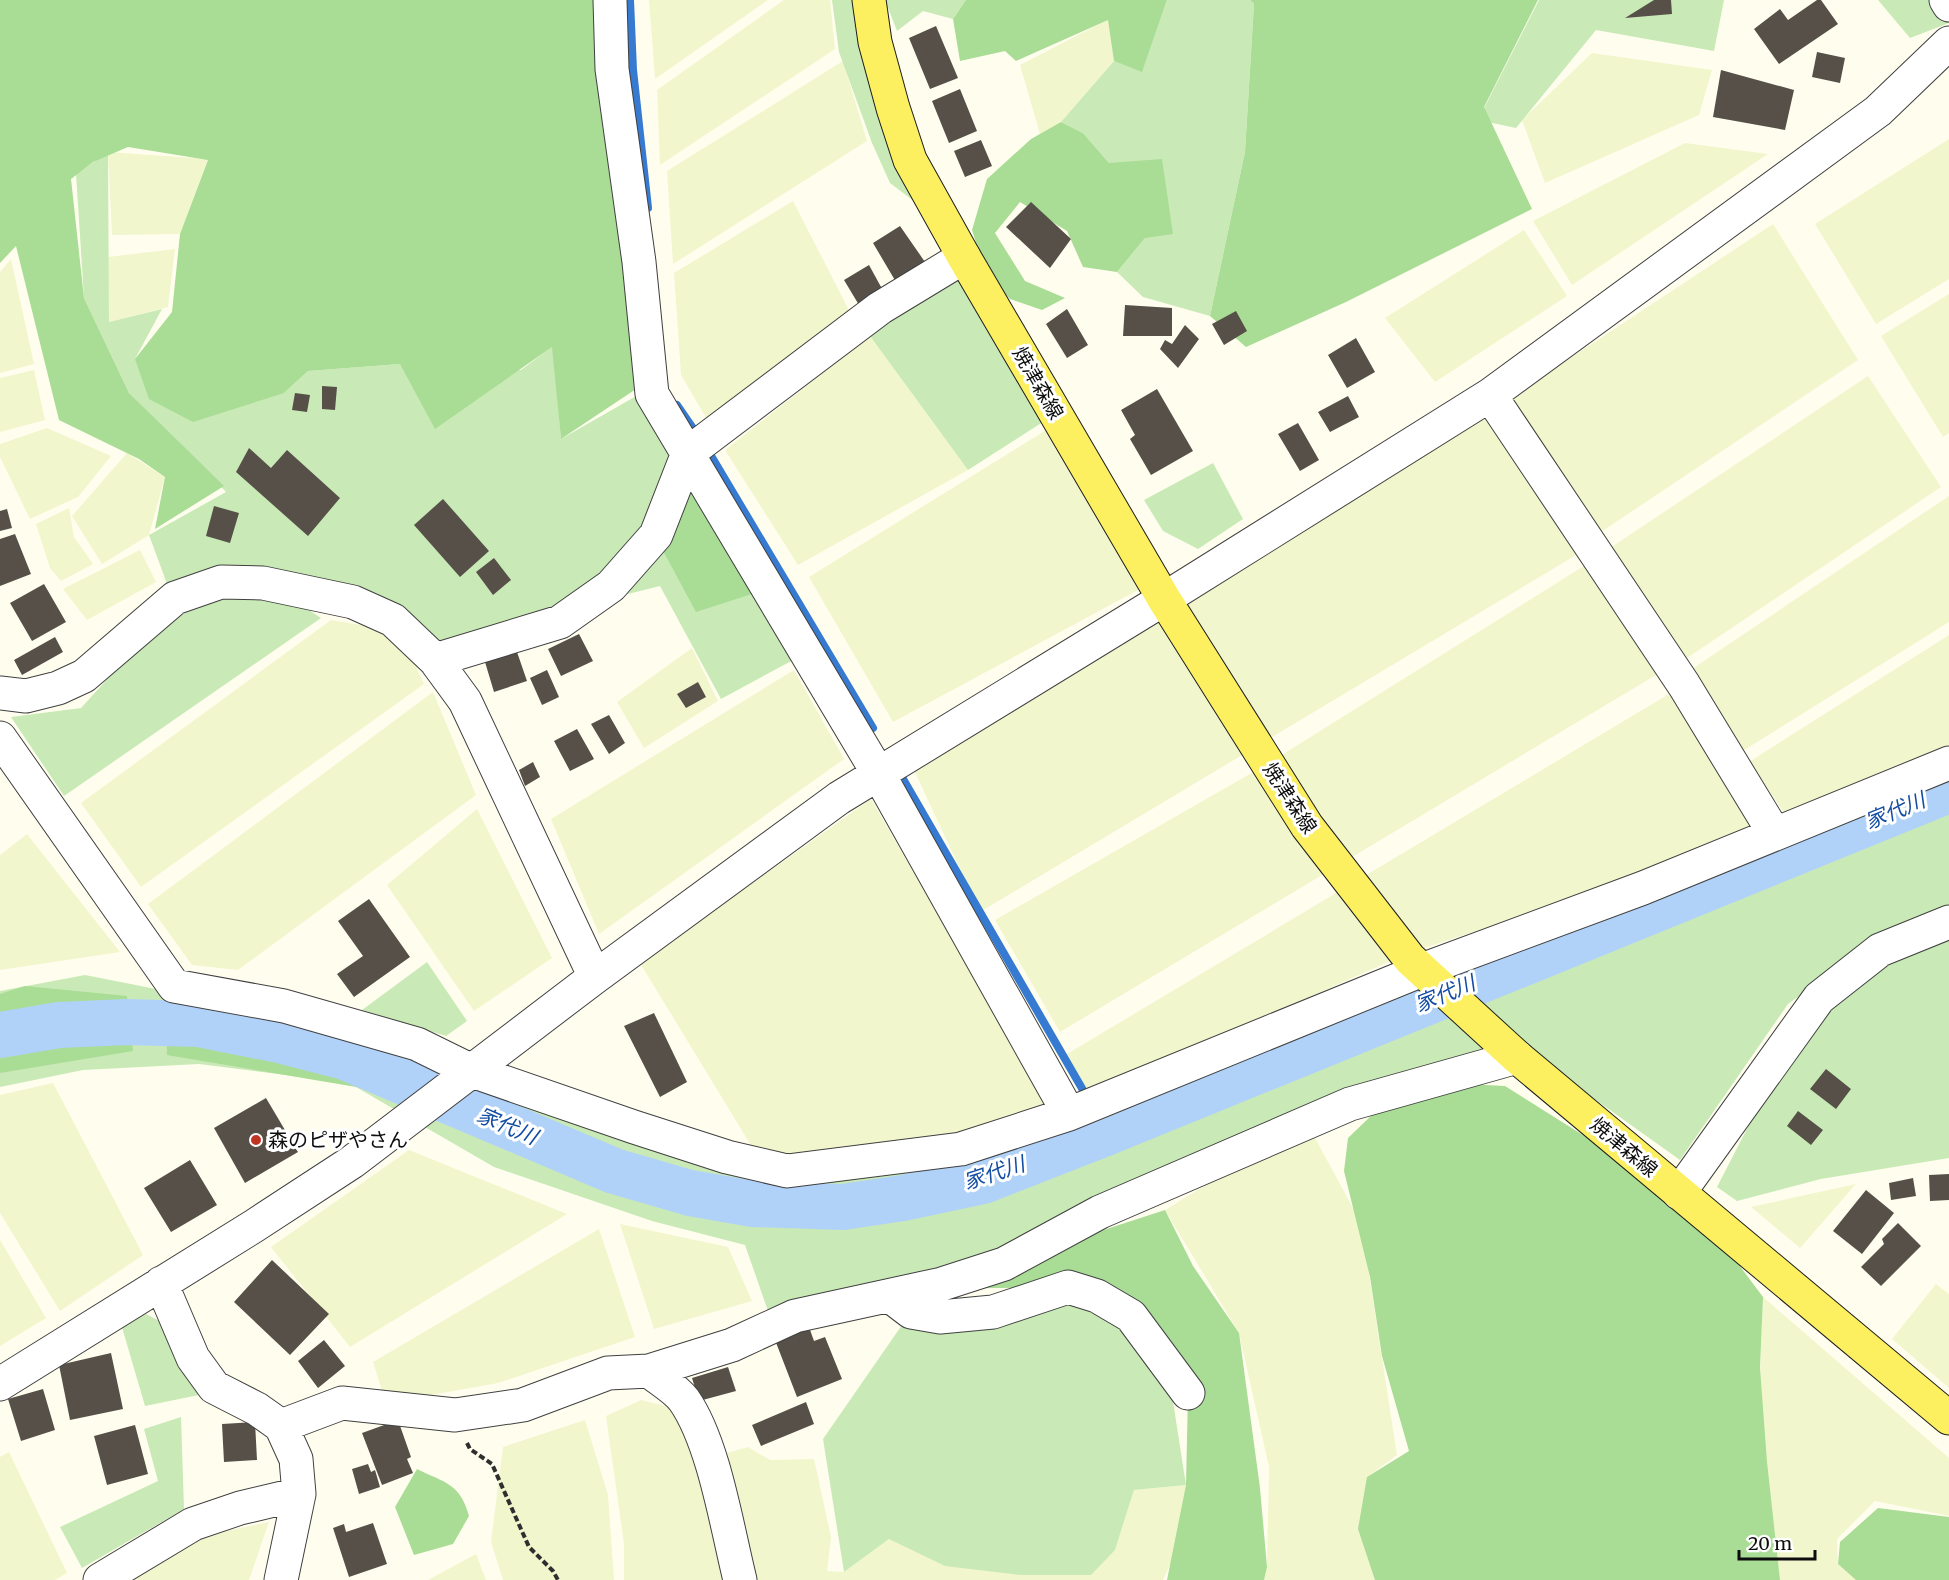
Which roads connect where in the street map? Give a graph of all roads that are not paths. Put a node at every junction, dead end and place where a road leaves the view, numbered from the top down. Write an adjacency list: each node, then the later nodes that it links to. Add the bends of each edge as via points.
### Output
1 (610, 0): 8 (street, via 612,69 639,262 652,394)
2 (869, 0): 6 (main road, 焼津森線, via 875,42 909,160)
3 (1946, 0): 4 (street)
4 (1949, 6)
5 (1949, 44): 7 (street, via 1878,111)
6 (964, 257): 8 (street, via 880,308); 9 (main road, 焼津森線)
7 (1490, 395): 9 (street); 15 (street, via 1684,685)
8 (701, 444): 10 (street, via 656,535 610,586 560,622); 14 (street)
9 (1164, 599): 14 (street); 17 (main road, 焼津森線, via 1307,826)
10 (435, 660): 11 (street, via 393,620 353,602 263,583 220,582 176,598 84,676 26,696); 18 (street, via 465,701)
11 (0, 693)
12 (0, 738): 20 (street, via 174,986 284,1006 417,1044)
13 (1949, 763): 15 (street)
14 (878, 773): 18 (street); 21 (street)
15 (1774, 833): 17 (street, via 1643,888)
16 (1949, 922): 22 (street, via 1880,950 1819,998)
17 (1416, 964): 19 (main road, 焼津森線); 21 (street)
18 (596, 977): 20 (street)
19 (1517, 1057): 22 (main road, 焼津森線); 24 (street, via 1350,1104 1100,1212 1004,1264)
20 (462, 1078): 21 (street, via 787,1172 961,1149); 23 (street, via 352,1162)
21 (1084, 1108)
22 (1679, 1193): 28 (main road, 焼津森線)
23 (161, 1283): 26 (street); 29 (street, via 193,1358 214,1387)
24 (890, 1296): 25 (street, via 795,1316 732,1345); 27 (street, via 911,1312 940,1317 993,1312 1068,1287 1097,1296 1131,1316)
25 (649, 1371): 29 (street, via 608,1373 523,1405 455,1415 342,1403); 33 (street, via 683,1398 695,1420 711,1463)
26 (0, 1384)
27 (1188, 1393)
28 (1949, 1419)
29 (281, 1426): 30 (street, via 296,1459)
30 (299, 1494): 31 (street, via 193,1524); 32 (street)
31 (100, 1580)
32 (281, 1580)
33 (740, 1580)

